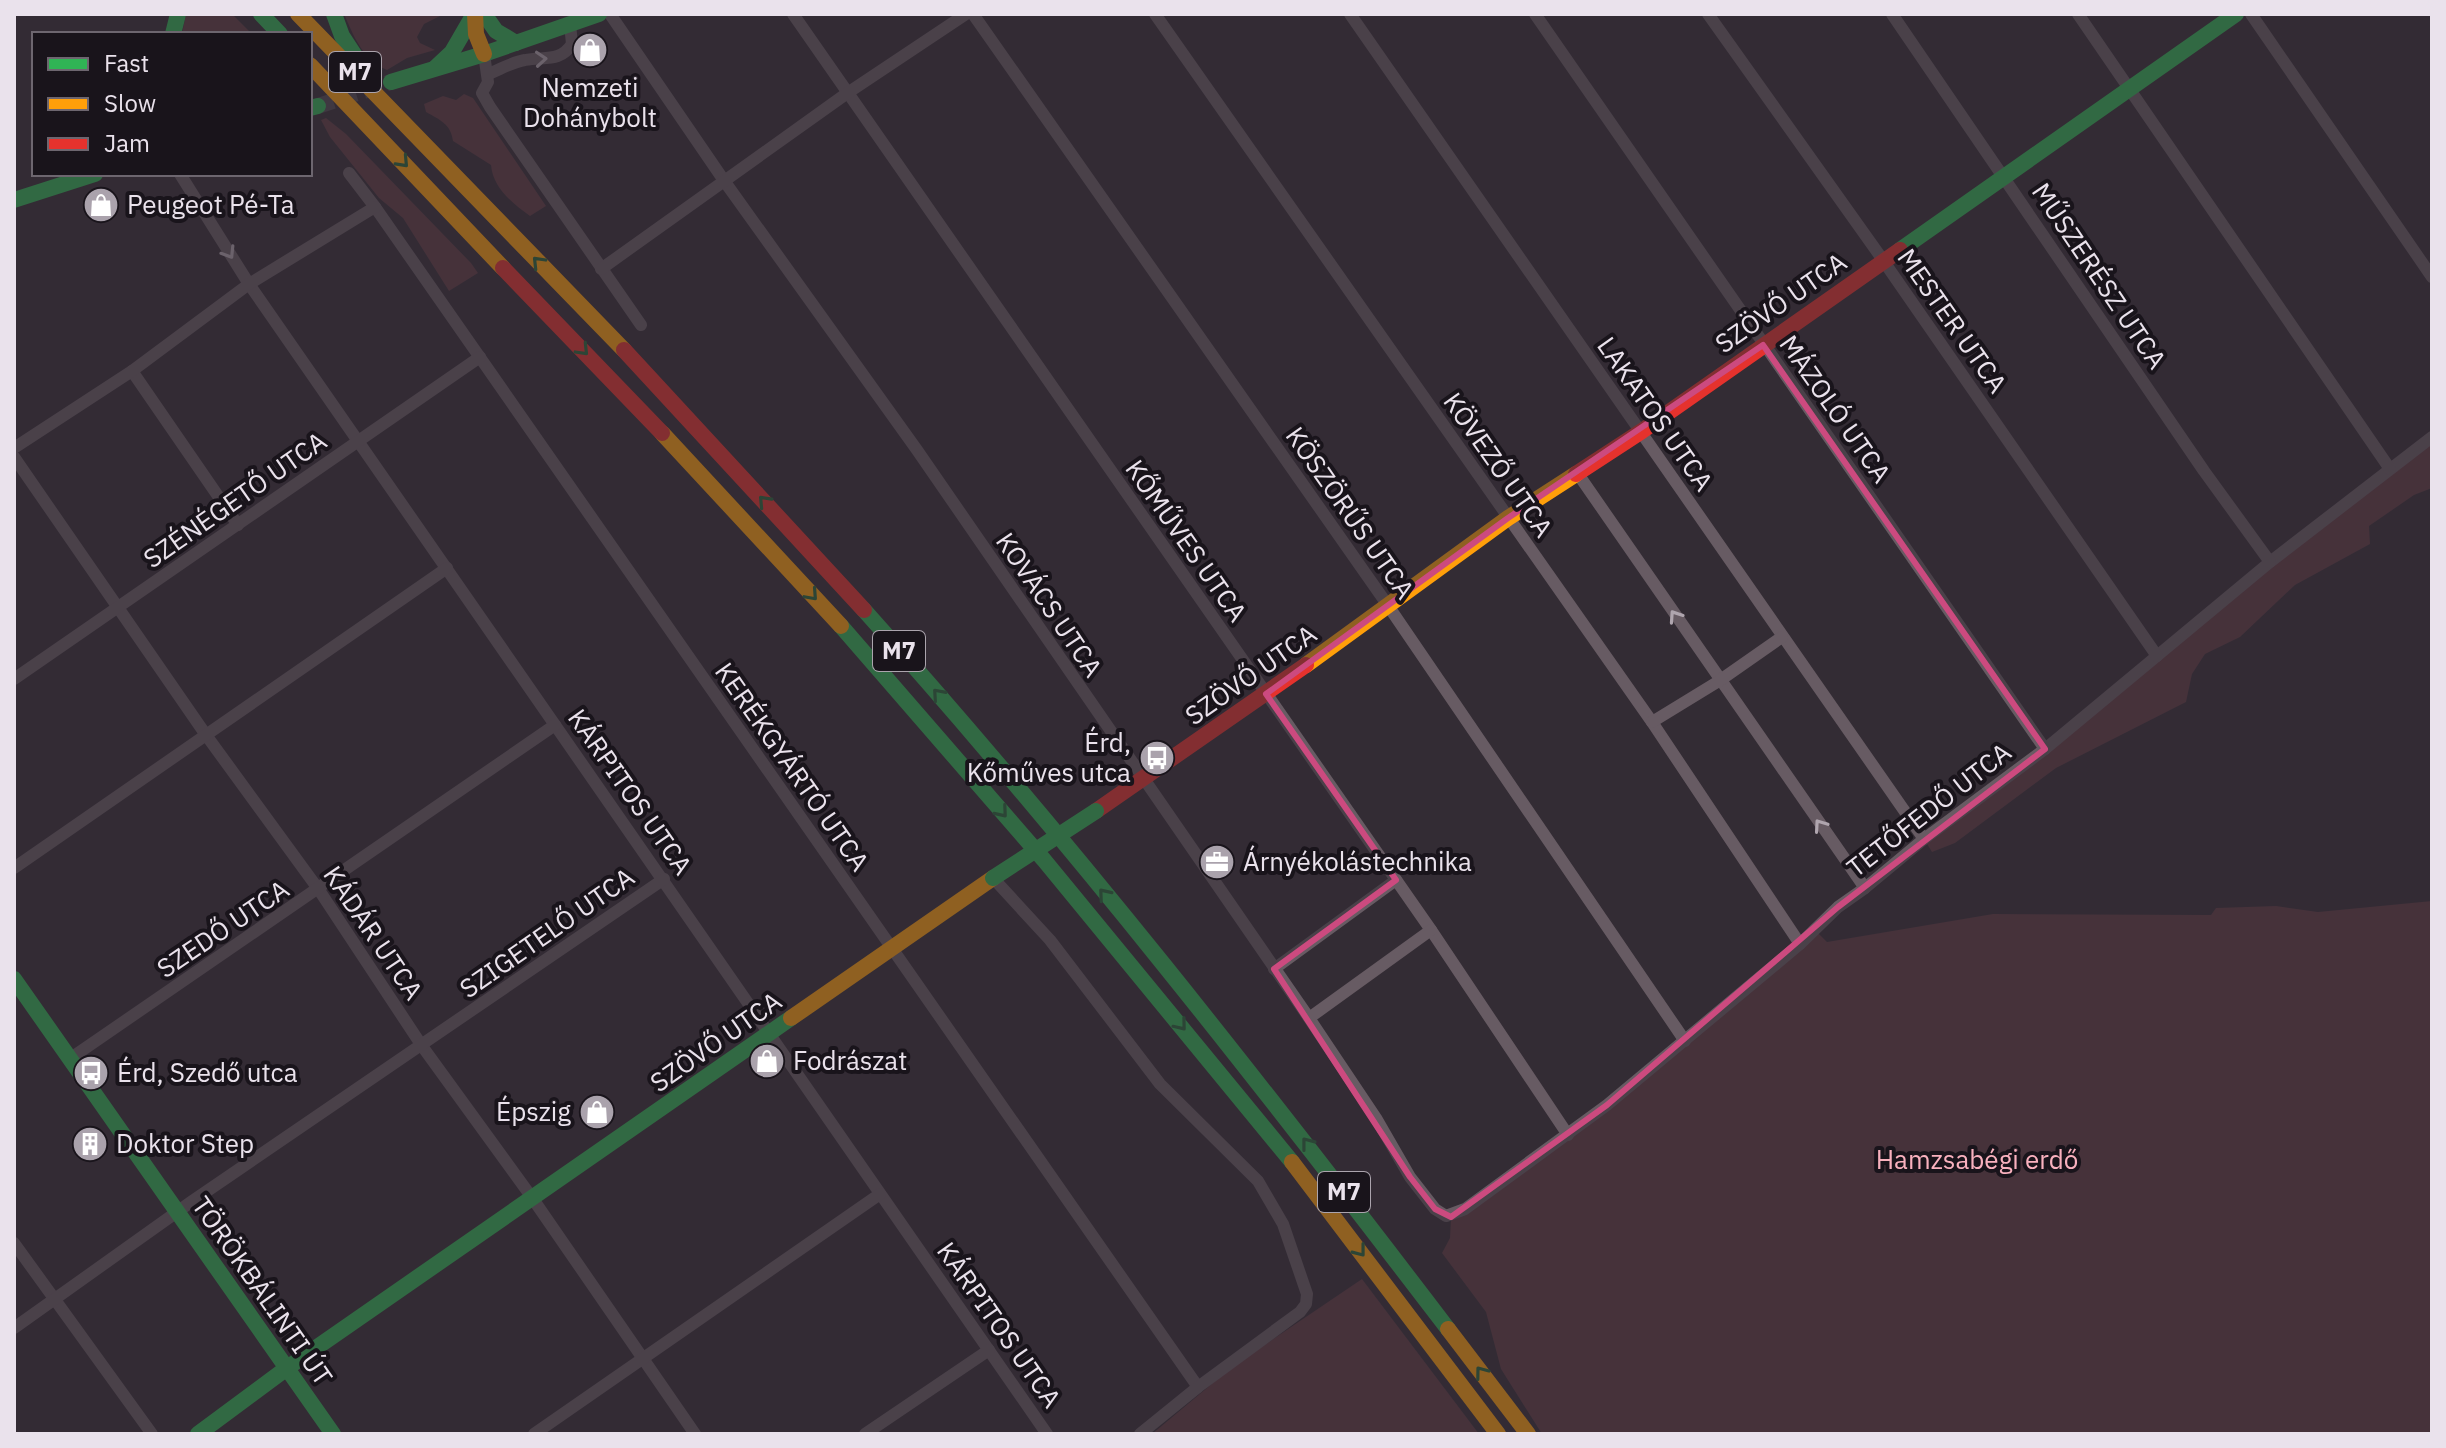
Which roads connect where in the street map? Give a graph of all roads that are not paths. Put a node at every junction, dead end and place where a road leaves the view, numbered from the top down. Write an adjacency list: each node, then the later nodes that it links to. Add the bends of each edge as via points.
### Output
1 (261, 14): 19 (main road)
2 (298, 14): 30 (main road, M7)
3 (334, 14): 30 (main road, via 352,52)
4 (599, 14): 18 (main road)
5 (610, 14): 35 (street, KOVÁCS UTCA)
6 (793, 14): 28 (street, KŐMŰVES UTCA)
7 (966, 14): 28 (street)
8 (973, 14): 57 (street, KÖSZÖRŰS UTCA)
9 (1155, 14): 53 (street, KÖVEZŐ UTCA)
10 (1350, 14): 46 (street, LAKATOS UTCA)
11 (1535, 14): 43 (street, MÁZOLÓ UTCA)
12 (1708, 14): 38 (street, MESTER UTCA)
13 (1892, 14): 34 (street, MŰSZERÉSZ UTCA)
14 (2078, 14): 27 (street)
15 (2236, 14): 27 (main road, SZÖVŐ UTCA)
16 (2251, 14): 40 (street)
17 (482, 16): 20 (main road); 21 (main road, via 476,34); 23 (main road)
18 (570, 24): 20 (main road); 24 (street, one-way to 18, via 523,60 565,54 572,44)
19 (278, 32)
20 (516, 43): 21 (main road)
21 (484, 54): 23 (main road); 24 (street)
22 (312, 67): 29 (main road, M7)
23 (436, 67): 26 (main road)
24 (488, 74): 39 (street, via 482,93 490,107)
25 (312, 78): 29 (main road)
26 (391, 82)
27 (2130, 89): 34 (main road, SZÖVŐ UTCA); 51 (street)
28 (846, 94): 35 (street); 63 (street, KŐMŰVES UTCA)
29 (350, 106): 106 (main road, M7, one-way to 106, via 665,435 973,777 1286,1154)
30 (403, 122): 107 (main road, M7, one-way to 30, via 1301,1136 946,705 695,427)
31 (349, 173): 37 (street, KERÉKGYÁRTÓ UTCA)
32 (89, 176): 36 (main road)
33 (181, 176): 41 (street, KÁRPITOS UTCA, one-way to 41)
34 (2005, 176): 38 (main road, SZÖVŐ UTCA); 55 (street, MŰSZERÉSZ UTCA)
35 (725, 182): 39 (street); 68 (street, KOVÁCS UTCA, via 917,450)
36 (14, 200)
37 (375, 207): 41 (street); 44 (street, KERÉKGYÁRTÓ UTCA)
38 (1883, 260): 43 (main road, SZÖVŐ UTCA); 60 (street, MESTER UTCA)
39 (601, 269): 42 (street)
40 (2432, 277)
41 (249, 284): 45 (street); 48 (street, KÁRPITOS UTCA)
42 (641, 325)
43 (1763, 345): 46 (main road, SZÖVŐ UTCA); 67 (street, MÁZOLÓ UTCA)
44 (480, 357): 48 (street, SZÉNÉGETŐ UTCA); 78 (street, KERÉKGYÁRTÓ UTCA)
45 (132, 371): 49 (street); 54 (street)
46 (1642, 431): 52 (main road, SZÖVŐ UTCA); 59 (street, LAKATOS UTCA)
47 (2432, 437): 51 (street, TETŐFEDŐ UTCA)
48 (358, 441): 54 (street, SZÉNÉGETŐ UTCA); 56 (street, KÁRPITOS UTCA)
49 (14, 448)
50 (14, 457): 58 (street, KÁDÁR UTCA)
51 (2390, 469): 55 (street, TETŐFEDŐ UTCA)
52 (1578, 474): 53 (main road, SZÖVŐ UTCA); 62 (street, one-way to 52)
53 (1508, 518): 57 (main road, SZÖVŐ UTCA); 64 (street, KÖVEZŐ UTCA)
54 (238, 525): 58 (street, SZÉNÉGETŐ UTCA)
55 (2270, 562): 60 (street, TETŐFEDŐ UTCA)
56 (447, 568): 65 (street, KÁRPITOS UTCA); 66 (street)
57 (1389, 607): 63 (main road, SZÖVŐ UTCA); 83 (street, KÖSZÖRŰS UTCA)
58 (118, 609): 61 (street, SZÉNÉGETŐ UTCA); 66 (street, KÁDÁR UTCA)
59 (1782, 637): 62 (street); 69 (street, LAKATOS UTCA)
60 (2157, 656): 67 (street, TETŐFEDŐ UTCA)
61 (14, 679)
62 (1719, 681): 64 (street); 74 (street, one-way to 62)
63 (1266, 694): 68 (main road, SZÖVŐ UTCA); 73 (street, KŐMŰVES UTCA)
64 (1652, 722): 77 (street, KÖVEZŐ UTCA)
65 (555, 725): 72 (street, KÁRPITOS UTCA); 75 (street, SZEDŐ UTCA)
66 (206, 735): 70 (street); 75 (street, KÁDÁR UTCA)
67 (2045, 749): 69 (street, TETŐFEDŐ UTCA)
68 (1142, 780): 71 (main road, SZÖVŐ UTCA, bridge); 79 (street, KOVÁCS UTCA)
69 (1924, 839): 74 (street, TETŐFEDŐ UTCA)
70 (14, 868)
71 (993, 878): 78 (main road, SZÖVŐ UTCA); 97 (street, via 1050,940 1160,1084 1258,1181 1283,1224 1306,1304)
72 (664, 879): 82 (street, KÁRPITOS UTCA); 84 (street, SZIGETELŐ UTCA)
73 (1396, 880): 76 (street, KŐMŰVES UTCA); 79 (street)
74 (1865, 888): 77 (street, TETŐFEDŐ UTCA)
75 (319, 890): 84 (street, KÁDÁR UTCA); 85 (street, SZEDŐ UTCA)
76 (1431, 930): 81 (street); 86 (street, KŐMŰVES UTCA)
77 (1800, 944): 83 (street, TETŐFEDŐ UTCA)
78 (892, 949): 82 (main road, SZÖVŐ UTCA); 97 (street, KERÉKGYÁRTÓ UTCA)
79 (1274, 969): 81 (street, KOVÁCS UTCA)
80 (14, 979): 85 (main road, TÖRÖKBÁLINTI ÚT)
81 (1309, 1018): 90 (street, KOVÁCS UTCA, via 1410,1177 1435,1209)
82 (770, 1033): 87 (street, KÁRPITOS UTCA); 88 (main road, SZÖVŐ UTCA)
83 (1685, 1041): 86 (street, TETŐFEDŐ UTCA)
84 (422, 1046): 88 (street, KÁDÁR UTCA); 89 (street, SZIGETELŐ UTCA)
85 (71, 1058): 89 (main road, TÖRÖKBÁLINTI ÚT)
86 (1568, 1135): 90 (street, TETŐFEDŐ UTCA)
87 (880, 1194): 94 (street, KÁRPITOS UTCA); 95 (street)
88 (533, 1199): 95 (street, KÁDÁR UTCA); 96 (main road, SZÖVŐ UTCA)
89 (177, 1212): 92 (street, SZIGETELŐ UTCA); 96 (main road, TÖRÖKBÁLINTI ÚT)
90 (1451, 1217)
91 (14, 1243): 92 (street)
92 (54, 1300): 93 (street, SZIGETELŐ UTCA); 98 (street)
93 (14, 1328)
94 (989, 1350): 103 (street); 104 (street, KÁRPITOS UTCA)
95 (642, 1358): 101 (street); 102 (street, KÁDÁR UTCA)
96 (287, 1368): 99 (main road, SZÖVŐ UTCA); 100 (main road, TÖRÖKBÁLINTI ÚT)
97 (1198, 1387): 105 (street)
98 (152, 1434)
99 (198, 1434)
100 (333, 1434)
101 (534, 1434)
102 (695, 1434)
103 (865, 1434)
104 (1047, 1434)
105 (1140, 1434)
106 (1498, 1434)
107 (1528, 1434)

